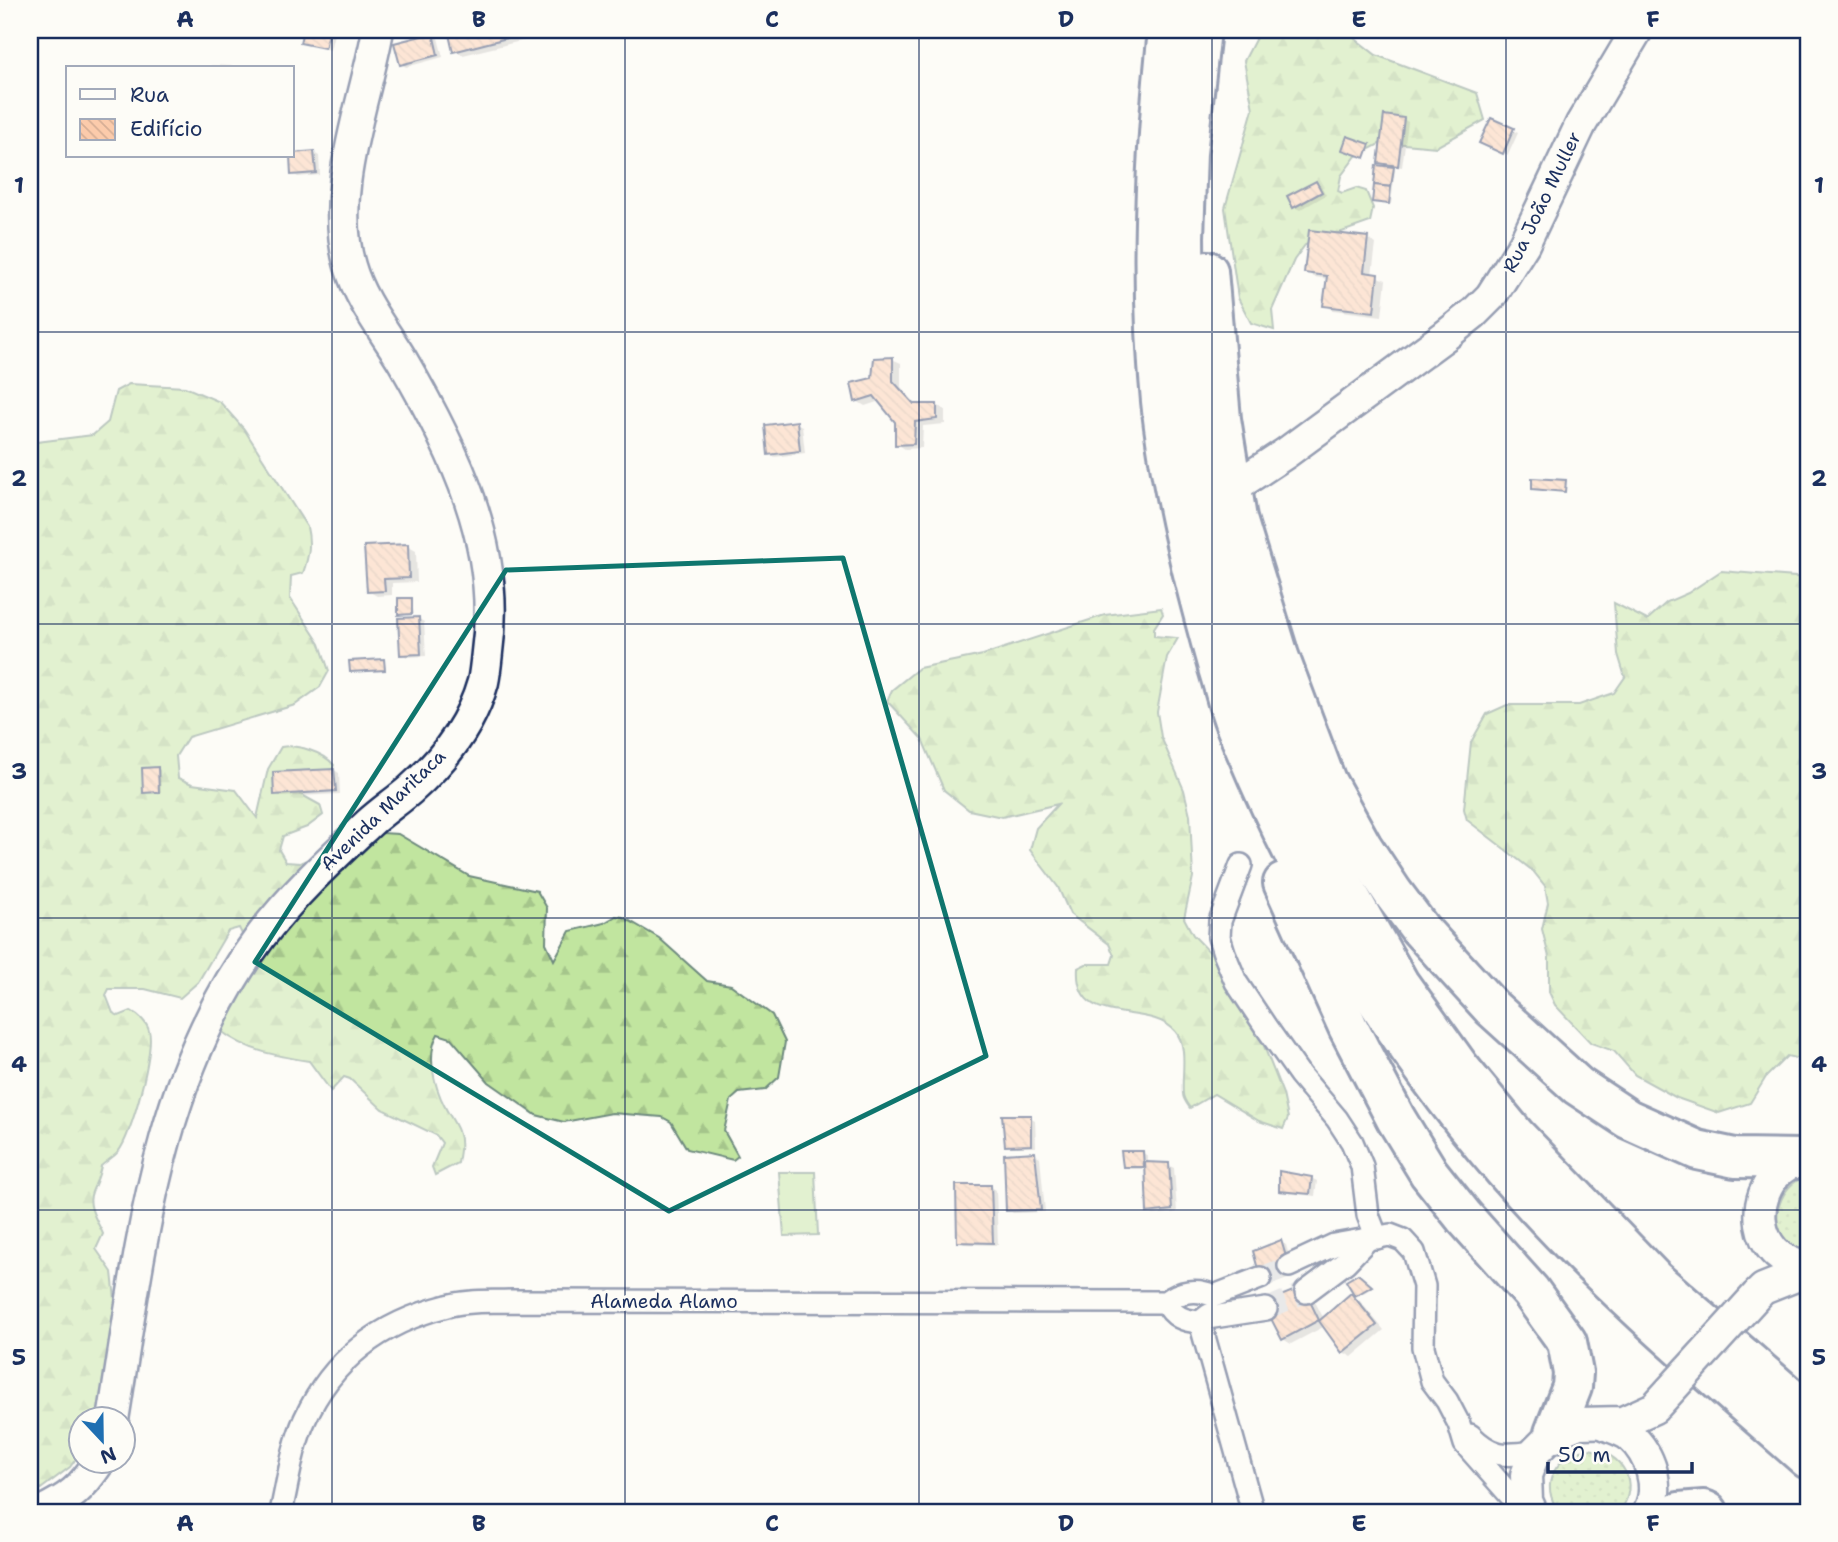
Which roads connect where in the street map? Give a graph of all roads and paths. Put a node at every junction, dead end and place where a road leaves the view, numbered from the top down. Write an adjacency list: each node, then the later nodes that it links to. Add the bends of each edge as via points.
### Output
1 (378, 30): 23 (street, Avenida Maritaca, via 347,170 343,222 349,265 365,301 426,401 466,486 489,569 491,621 483,681 467,722 443,757 308,881 262,935 228,985 200,1040 160,1158)
2 (1168, 30): 9 (highway, via 1153,217 1161,401 1167,453 1196,588)
3 (1201, 30): 5 (highway)
4 (1637, 30): 6 (street, Rua João Muller, via 1581,124 1524,244 1491,296 1455,328)
5 (1195, 69): 7 (highway, via 1202,102 1204,212); 25 (highway, via 1184,237 1185,333 1193,413 1228,594 1250,677 1303,811 1399,983 1516,1136 1654,1279)
6 (1286, 453): 7 (street, via 1245,480); 8 (street)
7 (1229, 479): 8 (highway)
8 (1237, 519): 11 (highway, via 1279,656 1326,781 1393,893 1444,957 1578,1086 1628,1119 1697,1150 1735,1158)
9 (1233, 720): 28 (highway, via 1254,808 1277,870 1348,1027 1396,1119 1429,1173 1531,1292 1567,1342 1572,1387); 30 (highway, via 1303,873 1347,955 1386,1017 1470,1129 1526,1196 1618,1288)
10 (1241, 865): 13 (street, via 1220,921 1224,953 1266,1027 1352,1142 1362,1166)
11 (1803, 1158): 12 (street, via 1779,1170 1765,1188 1759,1211)
12 (1763, 1233): 15 (street, via 1774,1251 1791,1264); 18 (street)
13 (1372, 1239): 14 (street, via 1334,1245); 17 (street); 26 (street, via 1390,1235 1414,1252 1424,1286 1423,1347 1432,1381)
14 (1289, 1266)
15 (1808, 1269): 18 (street)
16 (1260, 1278): 19 (street, Alameda Alamo)
17 (1306, 1292)
18 (1760, 1292): 24 (street, bridge)
19 (1214, 1296): 20 (street, Alameda Alamo, via 1184,1292); 22 (street, via 1214,1305)
20 (1166, 1302): 22 (street, via 1175,1316 1185,1321); 33 (street, Alameda Alamo, via 512,1301 449,1305 403,1320 342,1361 305,1419)
21 (1266, 1309): 22 (street)
22 (1203, 1320): 34 (street)
23 (115, 1406)
24 (1655, 1407): 27 (street, via 1629,1420); 29 (street)
25 (1808, 1413)
26 (1459, 1424): 28 (street, via 1483,1448 1503,1455); 35 (street, via 1465,1444)
27 (1605, 1424): 28 (street, via 1579,1423); 29 (street, via 1629,1435)
28 (1545, 1442): 36 (street, via 1526,1475)
29 (1646, 1455): 37 (street, via 1654,1480)
30 (1808, 1459)
31 (90, 1476): 32 (street, via 63,1501)
32 (41, 1512)
33 (281, 1512)
34 (1253, 1512)
35 (1525, 1512)
36 (1532, 1512)
37 (1648, 1512)
38 (1679, 1512): 39 (highway)
39 (1708, 1512)

